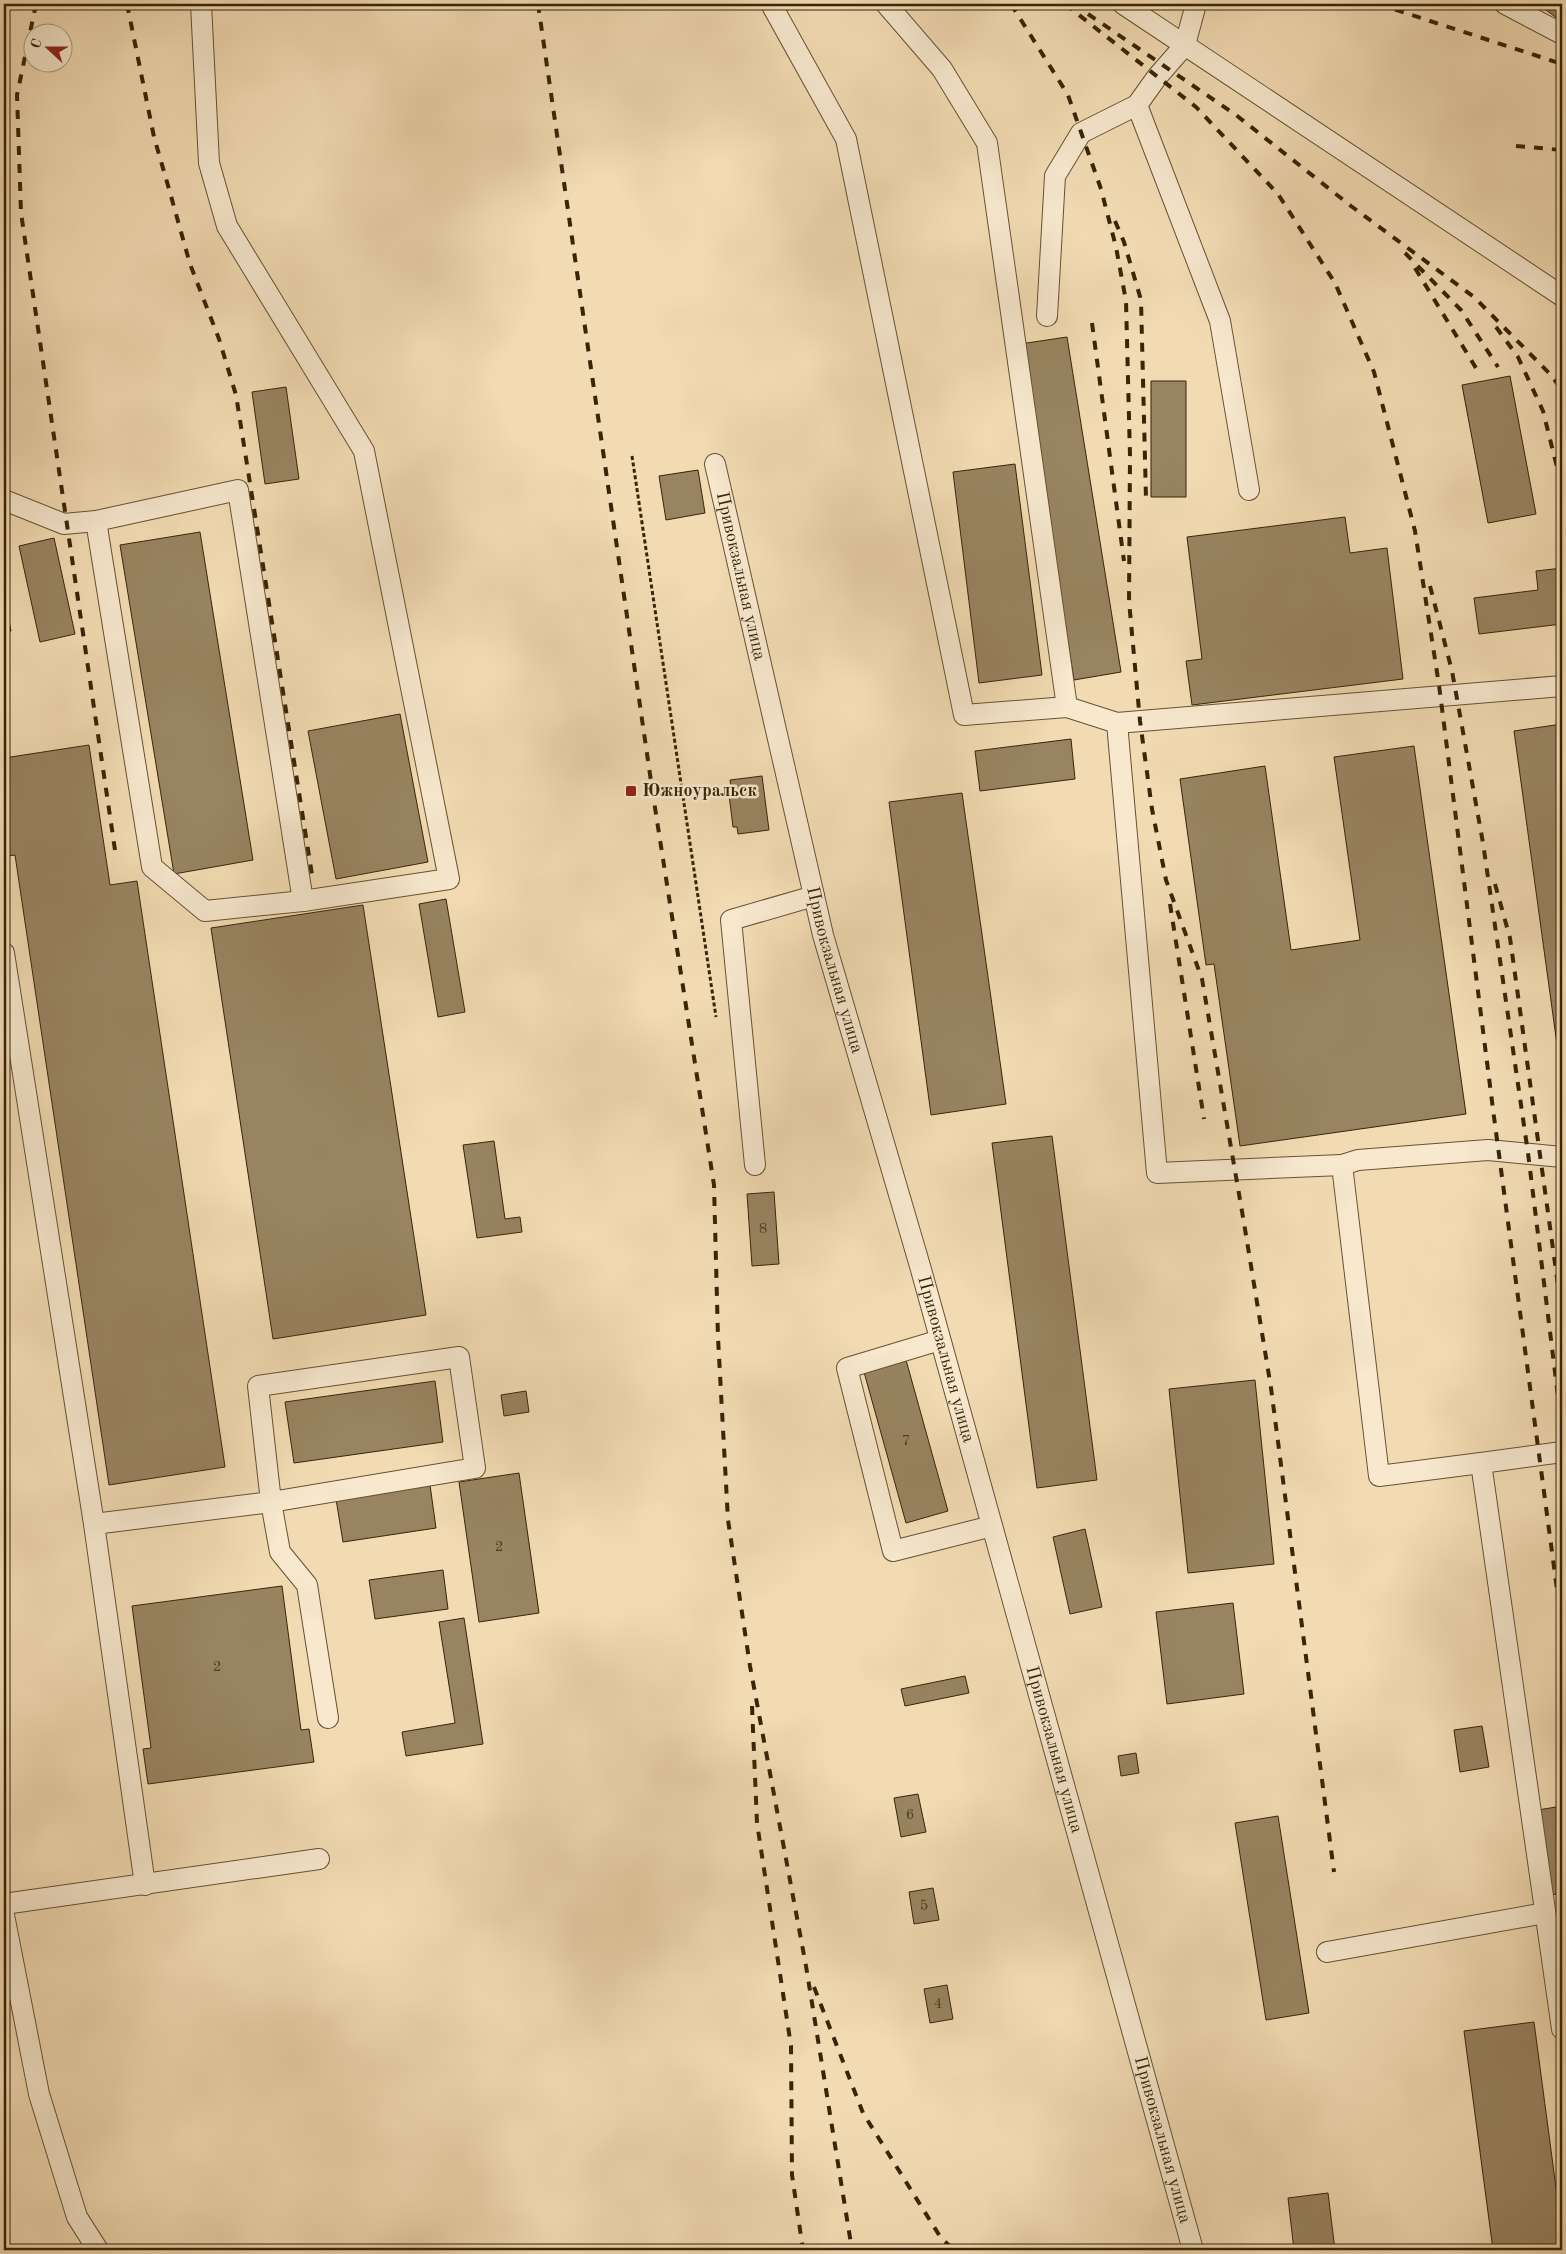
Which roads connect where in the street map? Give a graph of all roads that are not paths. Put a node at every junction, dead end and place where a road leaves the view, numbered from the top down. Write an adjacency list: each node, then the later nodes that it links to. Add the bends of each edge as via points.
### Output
1 (201, 4): 20 (street, via 210,163 227,226 364,451 449,879)
2 (770, 4): 17 (street, via 846,139 964,716)
3 (886, 4): 17 (street, via 942,68 986,143)
4 (1123, 4): 8 (street)
5 (1196, 4): 8 (street)
6 (1505, 4): 7 (street)
7 (1562, 34)
8 (1185, 45): 9 (street); 10 (street)
9 (1138, 105): 11 (street, via 1081,133 1056,176); 13 (street, via 1220,321)
10 (1562, 296)
11 (1048, 316)
12 (715, 464): 19 (street, Привокзальная улица)
13 (1248, 490)
14 (4, 500): 15 (street, via 64,524)
15 (96, 521): 20 (street, via 152,867 205,911); 20 (street, via 238,490)
16 (1562, 686): 18 (street)
17 (1067, 707): 18 (street)
18 (1117, 722): 24 (street, via 1158,1173)
19 (814, 896): 23 (street, via 731,920); 25 (street, Привокзальная улица)
20 (303, 901)
21 (4, 953): 29 (street)
22 (1562, 1156): 24 (street, via 1488,1150 1358,1160)
23 (756, 1165)
24 (1342, 1165): 27 (street, via 1379,1476)
25 (940, 1340): 30 (street, Привокзальная улица); 30 (street, via 847,1368 892,1551)
26 (1562, 1452): 27 (street)
27 (1481, 1463): 35 (street)
28 (271, 1502): 28 (street, via 258,1386 459,1357 475,1468); 29 (street); 31 (street, via 280,1552 307,1585)
29 (94, 1524): 33 (street)
30 (992, 1526): 40 (street, Привокзальная улица)
31 (328, 1718)
32 (319, 1859): 33 (street)
33 (145, 1885): 34 (street)
34 (4, 1904)
35 (1546, 1913): 37 (street); 38 (street)
36 (4, 1915): 39 (street, via 39,2094 77,2218)
37 (1328, 1952)
38 (1562, 2029)
39 (98, 2250)
40 (1193, 2250)

